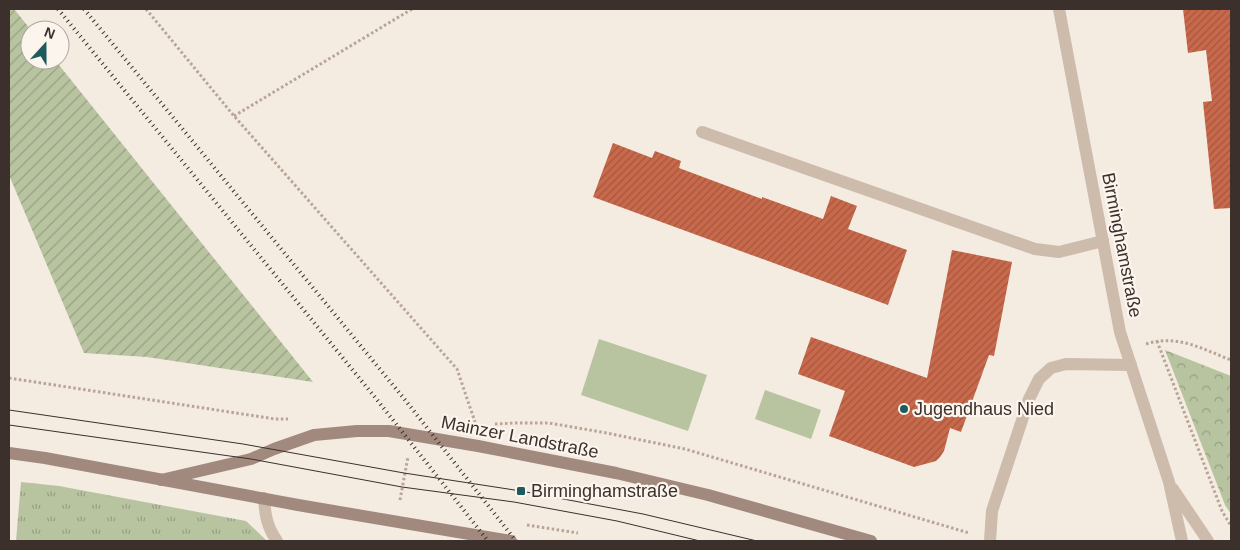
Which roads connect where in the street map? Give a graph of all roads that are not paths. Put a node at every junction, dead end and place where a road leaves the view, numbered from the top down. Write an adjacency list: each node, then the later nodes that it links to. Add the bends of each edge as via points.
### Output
1 (1059, 9): 3 (street, Birminghamstraße)
2 (702, 132): 3 (street, via 1035,249 1059,252)
3 (1103, 241): 4 (street, Birminghamstraße, via 1120,332)
4 (1131, 365): 7 (street, Birminghamstraße); 12 (street, via 1066,364 1051,368 1039,379 1029,399 992,511)
5 (9, 453): 6 (main road, Mainzer Landstraße)
6 (161, 480): 8 (main road, Mainzer Landstraße); 11 (main road, Mainzer Landstraße, via 251,459 314,435 389,431 616,473)
7 (1169, 482): 13 (street, Birminghamstraße); 14 (street, Birminghamstraße)
8 (264, 498): 9 (street, via 265,518); 10 (main road, Mainzer Landstraße)
9 (277, 541)
10 (511, 541)
11 (871, 541)
12 (990, 541)
13 (1182, 541)
14 (1208, 541)

